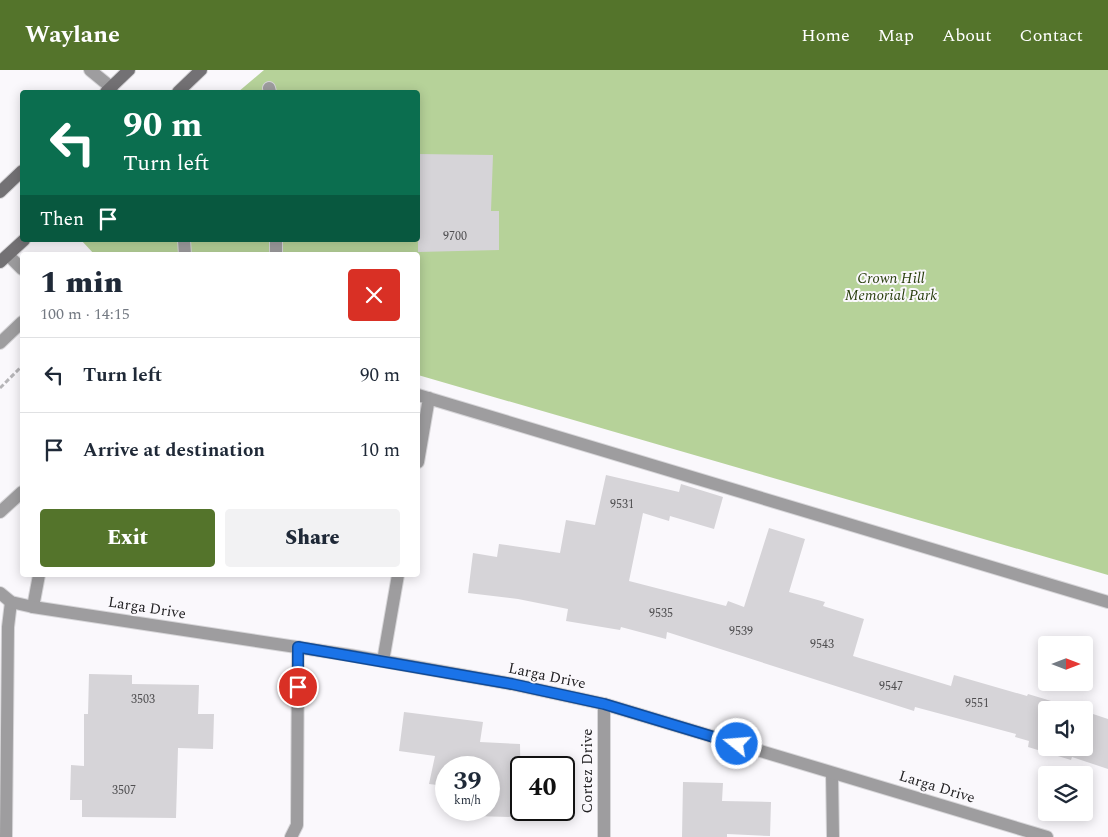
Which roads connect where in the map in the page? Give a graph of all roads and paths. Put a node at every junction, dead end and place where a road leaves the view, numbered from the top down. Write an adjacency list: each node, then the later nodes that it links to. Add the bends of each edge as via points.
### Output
1 (90, 70): 4 (street)
2 (129, 70): 5 (main road)
3 (201, 70): 6 (main road)
4 (111, 90)
5 (113, 90)
6 (180, 90)
7 (20, 173): 8 (main road)
8 (0, 192)
9 (22, 242): 10 (main road)
10 (4, 259): 11 (street)
11 (20, 268)
12 (20, 324): 13 (street)
13 (0, 343)
14 (20, 368): 15 (path)
15 (0, 388)
16 (423, 397): 17 (street); 24 (street)
17 (420, 436)
18 (20, 494): 19 (street)
19 (0, 512)
20 (40, 577): 25 (street)
21 (398, 577): 27 (street)
22 (0, 593): 23 (street, Larga Drive)
23 (11, 602): 25 (street, Larga Drive); 28 (street)
24 (1108, 602)
25 (33, 607): 26 (street, Larga Drive)
26 (298, 647): 27 (street, Larga Drive); 32 (street, via 297,825)
27 (383, 661): 29 (street, Larga Drive)
28 (4, 699): 31 (street)
29 (604, 704): 30 (street, Larga Drive); 33 (street, Cortez Drive)
30 (832, 773): 34 (street); 35 (street, Larga Drive)
31 (6, 837)
32 (291, 837)
33 (604, 837)
34 (833, 837)
35 (1047, 837)

